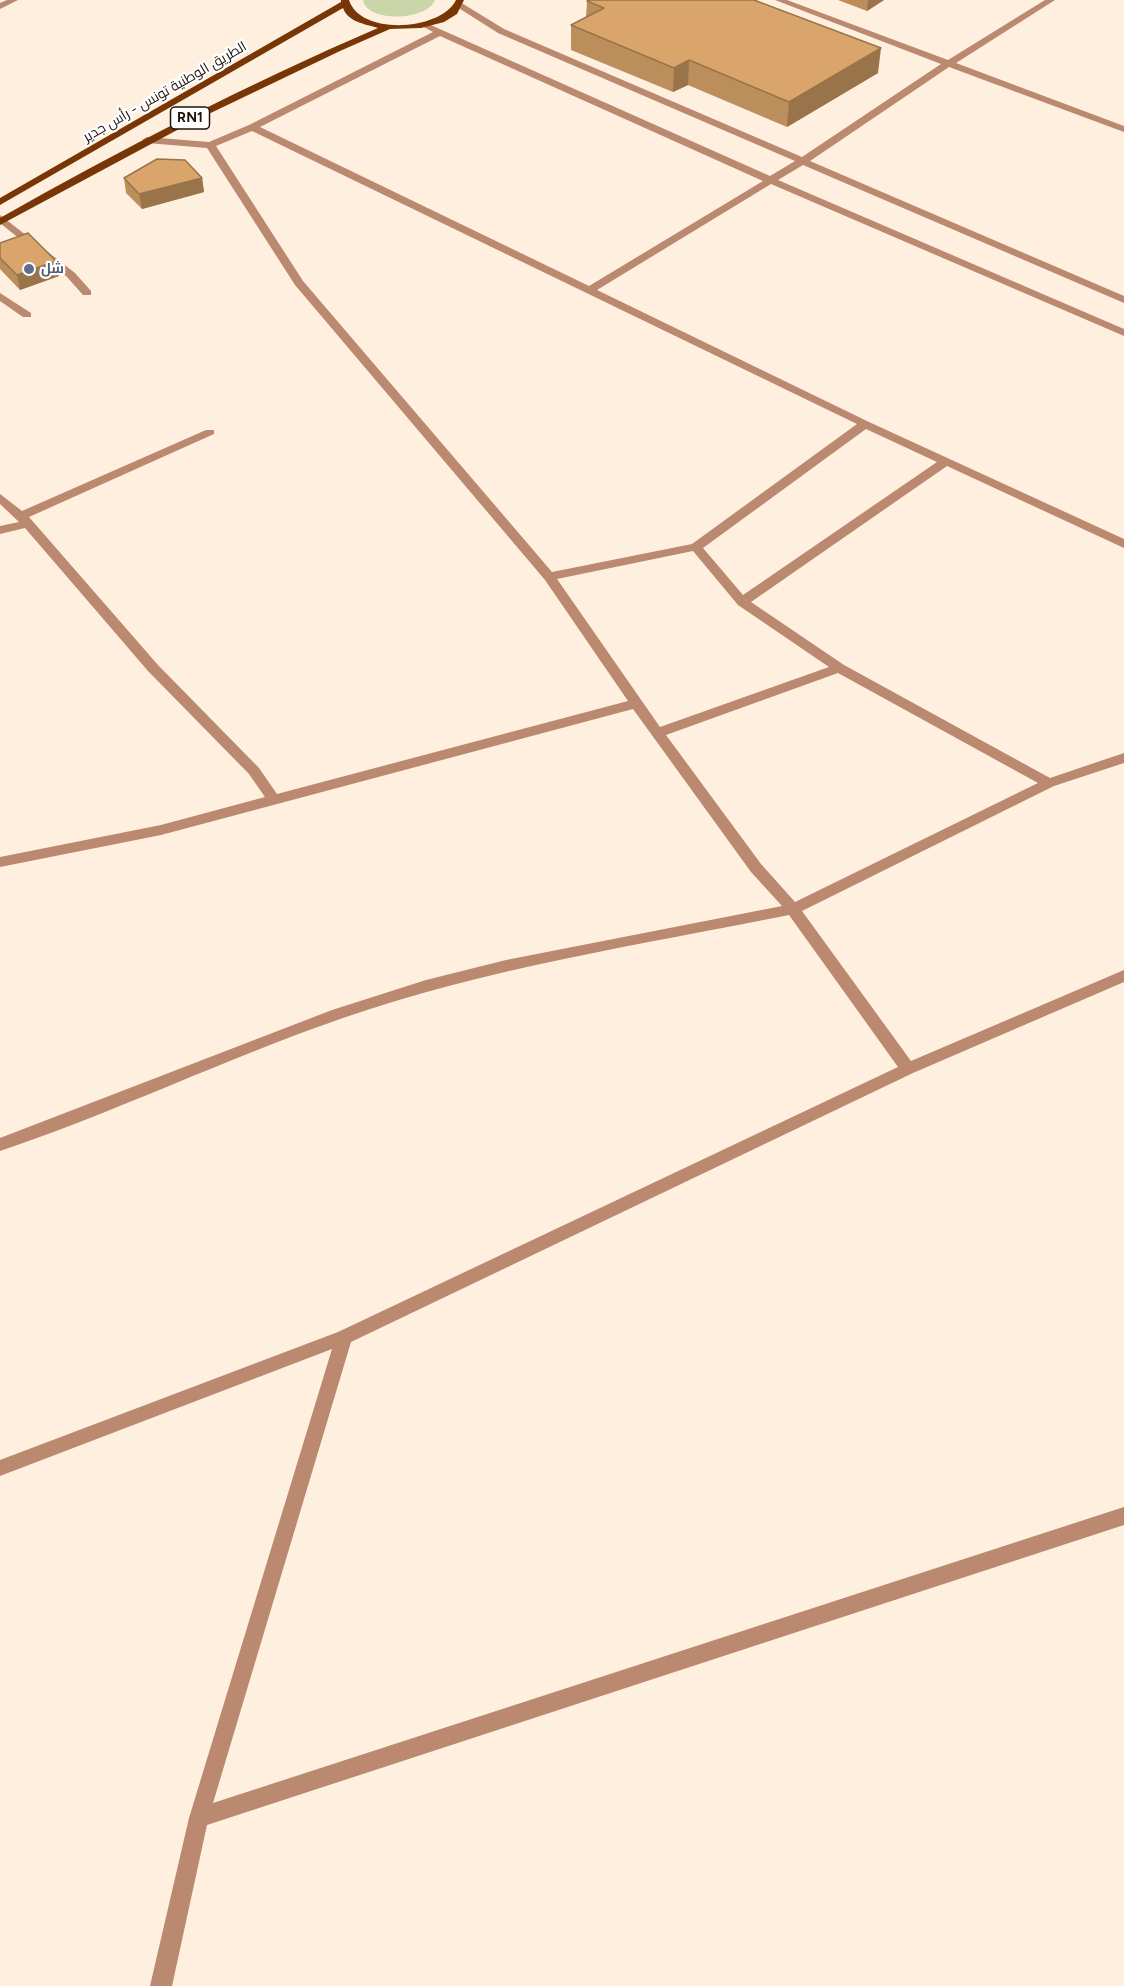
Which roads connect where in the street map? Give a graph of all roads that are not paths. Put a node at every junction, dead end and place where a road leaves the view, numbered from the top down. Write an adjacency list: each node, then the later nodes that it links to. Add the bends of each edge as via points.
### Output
1 (14, 0): 6 (street)
2 (779, 0): 10 (street)
3 (1051, 0): 10 (street)
4 (344, 2): 8 (main road, RN1, via 357,19); 17 (main road, الطريق الوطنية تونس - رأس جدير / RN1)
5 (460, 3): 7 (main road, RN1, via 453,13); 15 (street, via 501,31)
6 (0, 6)
7 (424, 25): 8 (main road, RN1); 9 (street)
8 (387, 27): 13 (main road, RN1, via 253,86)
9 (440, 32): 11 (street); 16 (street)
10 (949, 63): 12 (street); 15 (street)
11 (252, 127): 14 (street); 19 (street)
12 (1124, 129)
13 (147, 140): 14 (street); 18 (main road, RN1)
14 (210, 145): 33 (street, via 299,283)
15 (801, 162): 16 (street); 22 (street)
16 (770, 180): 19 (street); 24 (street)
17 (0, 202)
18 (1, 220): 20 (street, via 71,275)
19 (590, 290): 25 (street)
20 (87, 293)
21 (0, 296): 23 (street)
22 (1124, 300)
23 (27, 315)
24 (1124, 333)
25 (865, 424): 27 (street); 32 (street)
26 (210, 432): 29 (street)
27 (945, 462): 31 (street); 34 (street)
28 (0, 498): 29 (street)
29 (24, 520): 30 (street); 40 (street, via 153,668 254,771)
30 (0, 530)
31 (1124, 544)
32 (696, 547): 33 (street); 34 (street)
33 (549, 577): 36 (street)
34 (742, 602): 35 (street)
35 (840, 668): 37 (street); 39 (street)
36 (638, 703): 37 (street); 40 (street)
37 (657, 733): 42 (street, via 756,868)
38 (1124, 758): 39 (street)
39 (1049, 783): 42 (street)
40 (274, 800): 41 (street, via 161,830)
41 (0, 862)
42 (793, 909): 44 (street); 45 (street, via 506,966 426,986 337,1014)
43 (1124, 976): 44 (street)
44 (908, 1069): 46 (street)
45 (0, 1145)
46 (344, 1337): 47 (street); 49 (street)
47 (0, 1468)
48 (1124, 1516): 49 (street)
49 (199, 1818): 50 (street)
50 (161, 1986)

